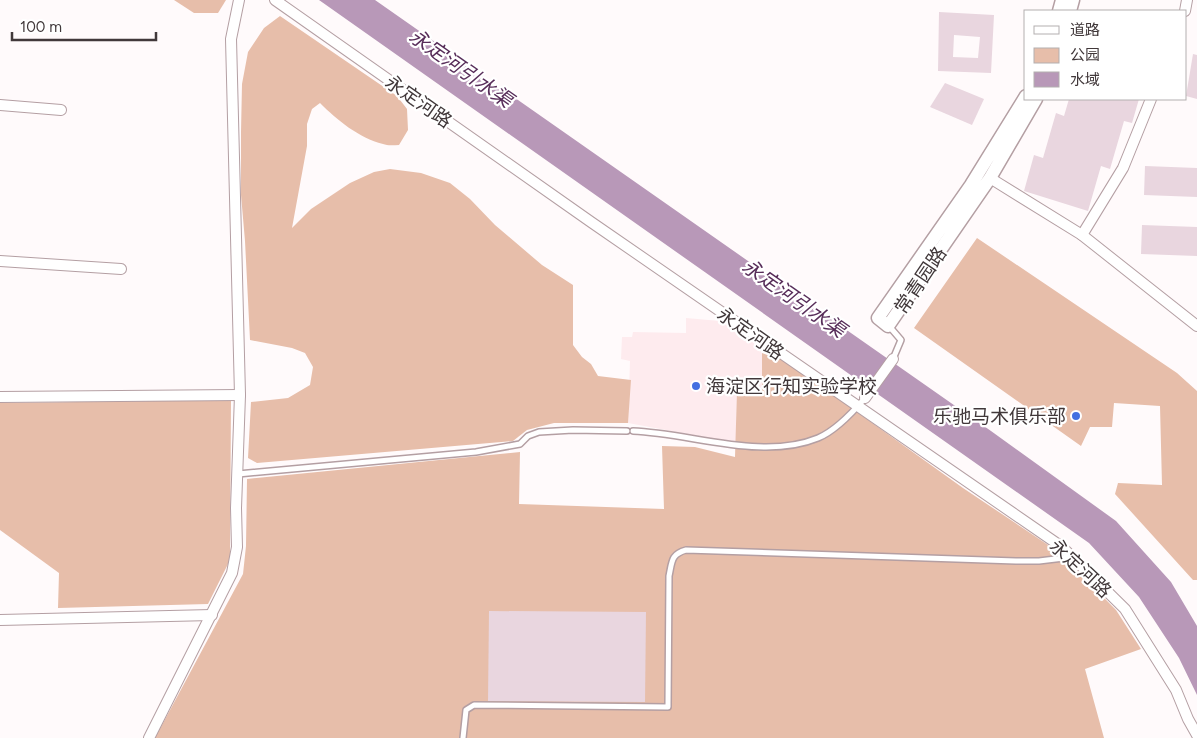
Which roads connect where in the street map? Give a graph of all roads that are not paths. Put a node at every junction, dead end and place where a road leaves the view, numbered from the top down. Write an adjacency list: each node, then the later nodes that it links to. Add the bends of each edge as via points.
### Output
1 (239, 0): 15 (street, via 230,38)
2 (275, 0): 18 (street, 永定河路)
3 (1024, 99): 12 (street, 常青园路, via 971,185 878,318)
4 (1035, 100): 8 (street, 常青园路)
5 (1151, 100): 9 (street, via 1123,168)
6 (0, 105): 7 (street)
7 (61, 110)
8 (990, 178): 9 (street); 12 (street, 常青园路)
9 (1082, 235): 13 (street)
10 (0, 261): 11 (street)
11 (121, 269)
12 (888, 326): 14 (lane, via 901,340)
13 (1197, 326)
14 (893, 359): 17 (street)
15 (240, 395): 16 (street); 19 (street)
16 (0, 398)
17 (865, 398): 18 (lane)
18 (858, 407): 19 (lane, via 819,438 779,447 728,444 653,431 573,430 539,432 520,444 476,452); 20 (street, 永定河路, via 1062,546)
19 (238, 474): 21 (street, via 237,547 232,573)
20 (1072, 557): 23 (street, 永定河路, via 1125,609 1176,690); 25 (lane, via 1016,561 677,552 669,576 668,707 474,706 466,710)
21 (212, 614): 22 (street); 24 (street)
22 (0, 620)
23 (1197, 735)
24 (149, 738)
25 (463, 738)

